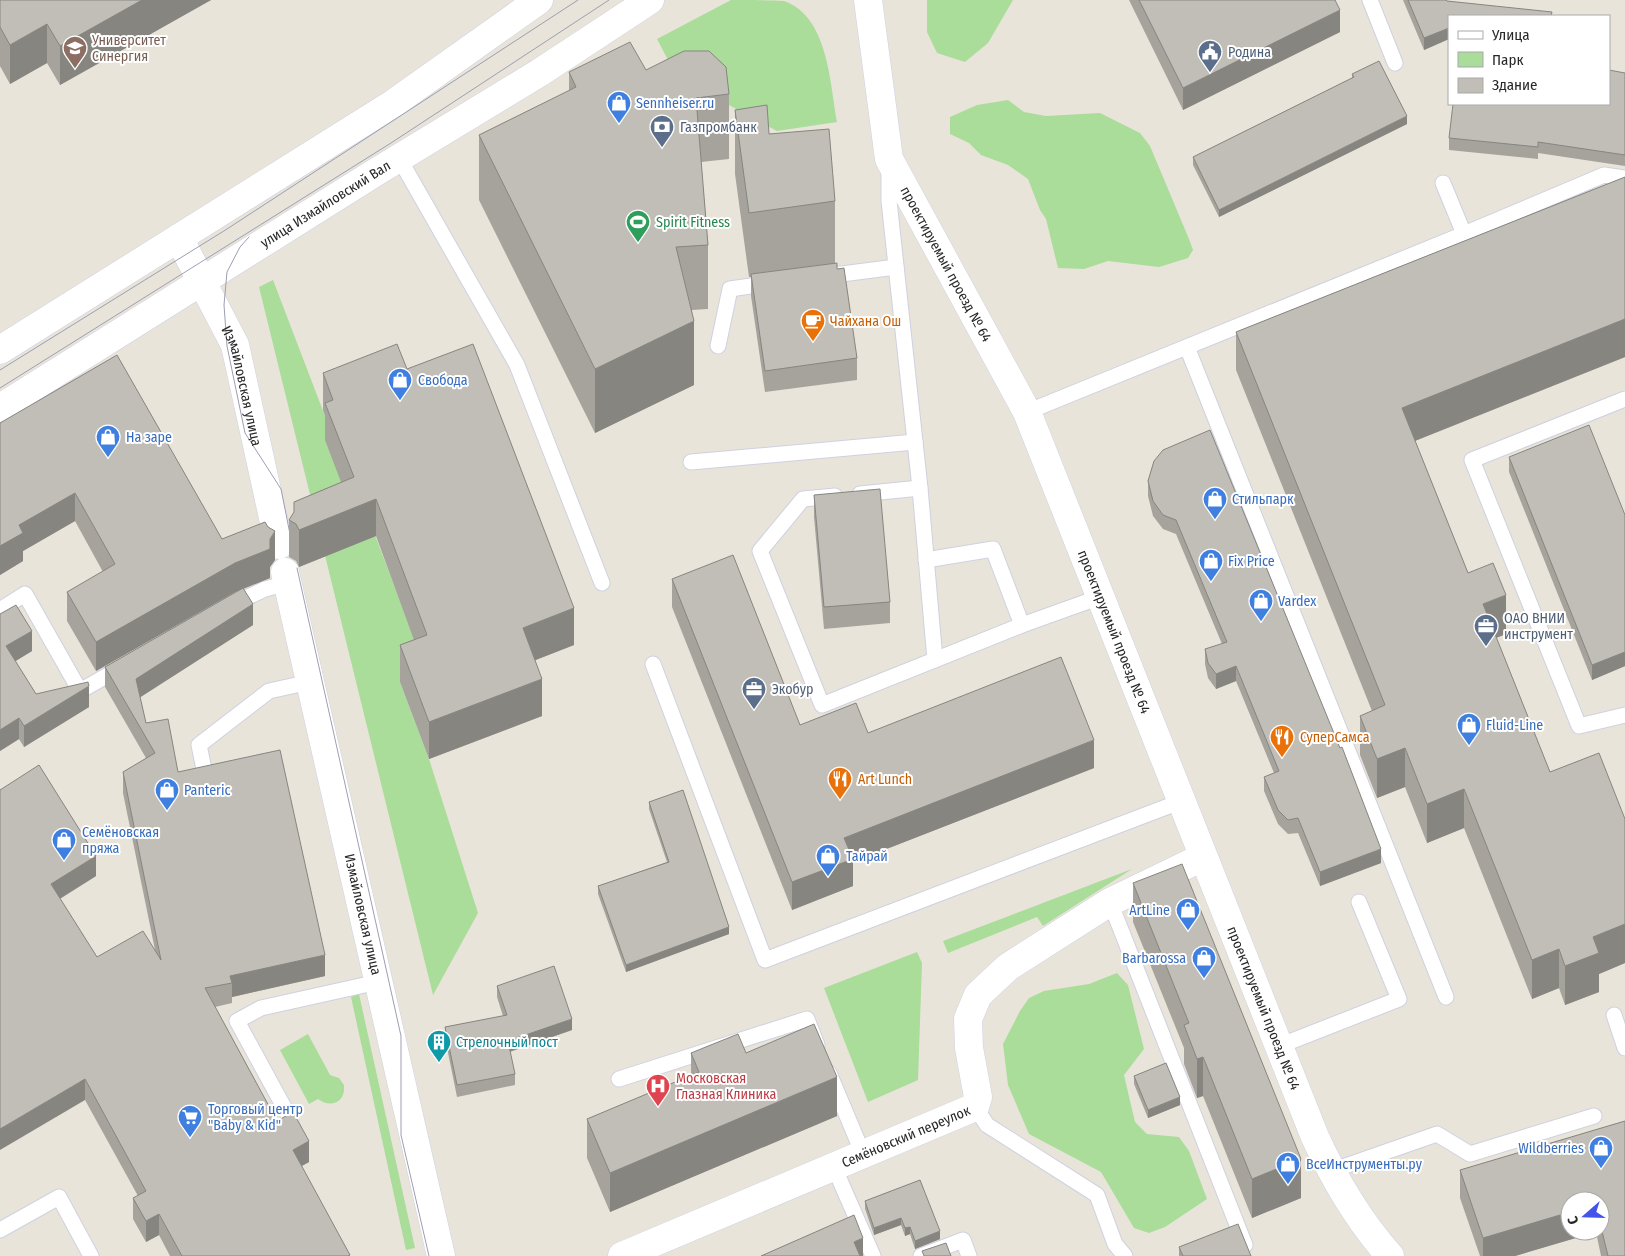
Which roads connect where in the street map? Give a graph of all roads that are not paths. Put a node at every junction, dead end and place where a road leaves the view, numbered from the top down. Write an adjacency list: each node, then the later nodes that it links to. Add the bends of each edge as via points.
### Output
1 (539, 0): 11 (street, via 394,103)
2 (650, 0): 6 (street, улица Измайловский Вал, via 539,73)
3 (868, 0): 7 (street, проектируемый проезд № 64)
4 (1370, 0): 5 (lane)
5 (1395, 63)
6 (399, 158): 14 (street, улица Измайловский Вал); 28 (lane, via 517,365)
7 (889, 159): 12 (lane, via 889,201); 21 (street, проектируемый проезд № 64)
8 (1625, 178): 10 (lane, via 1604,175)
9 (1443, 183): 10 (lane)
10 (1464, 234): 17 (lane)
11 (179, 238): 14 (street, Измайловская улица); 18 (street)
12 (896, 266): 13 (lane); 22 (lane)
13 (814, 278)
14 (204, 282): 20 (street, улица Измайловский Вал); 25 (street, Измайловская улица, via 236,345)
15 (786, 282): 16 (lane, via 730,289)
16 (718, 346)
17 (1187, 347): 21 (lane); 44 (lane)
18 (0, 350)
19 (1625, 399): 37 (lane, via 1472,460 1579,726)
20 (0, 408)
21 (1027, 412): 29 (street, проектируемый проезд № 64)
22 (915, 442): 23 (lane); 24 (lane)
23 (691, 462)
24 (920, 488): 26 (lane); 34 (lane, via 803,499 760,551 822,705)
25 (278, 545)
26 (926, 560): 32 (lane, via 993,549); 34 (lane)
27 (287, 578): 31 (lane); 36 (street, Измайловская улица)
28 (602, 583)
29 (1100, 597): 32 (lane); 39 (street, проектируемый проезд № 64)
30 (0, 610): 33 (lane, via 25,594 80,691)
31 (215, 614)
32 (1022, 625): 34 (lane)
33 (139, 657)
34 (935, 660)
35 (653, 664): 39 (lane, via 765,960)
36 (310, 682): 38 (lane, via 269,691 199,745); 43 (street, Измайловская улица)
37 (1625, 715)
38 (205, 774)
39 (1182, 802): 40 (street, проектируемый проезд № 64)
40 (1204, 857): 41 (street, Семёновский переулок); 46 (street, проектируемый проезд № 64)
41 (1110, 902): 49 (street, Семёновский переулок, via 1008,967 978,995 968,1019 969,1048 978,1097); 63 (lane, via 1245,1245)
42 (1359, 902): 46 (lane, via 1399,999)
43 (378, 982): 51 (lane, via 261,1008 236,1021); 57 (street, Измайловская улица)
44 (1446, 996)
45 (1614, 1016): 47 (lane)
46 (1279, 1046): 54 (street, проектируемый проезд № 64)
47 (1625, 1048)
48 (619, 1079): 52 (lane, via 807,1019)
49 (975, 1107): 52 (street, Семёновский переулок); 62 (lane, via 987,1125 1097,1195 1115,1244)
50 (1594, 1116): 54 (lane, via 1470,1154 1437,1134)
51 (290, 1120)
52 (863, 1154): 53 (street, Семёновский переулок)
53 (834, 1167): 58 (street, Семёновский переулок); 59 (lane)
54 (1331, 1171): 64 (street, проектируемый проезд № 64, via 1372,1235)
55 (0, 1230): 56 (lane, via 59,1198)
56 (91, 1256)
57 (441, 1256)
58 (622, 1256)
59 (873, 1256)
60 (921, 1256): 61 (lane, via 963,1240)
61 (969, 1256)
62 (1125, 1256)
63 (1217, 1256)
64 (1390, 1256)

